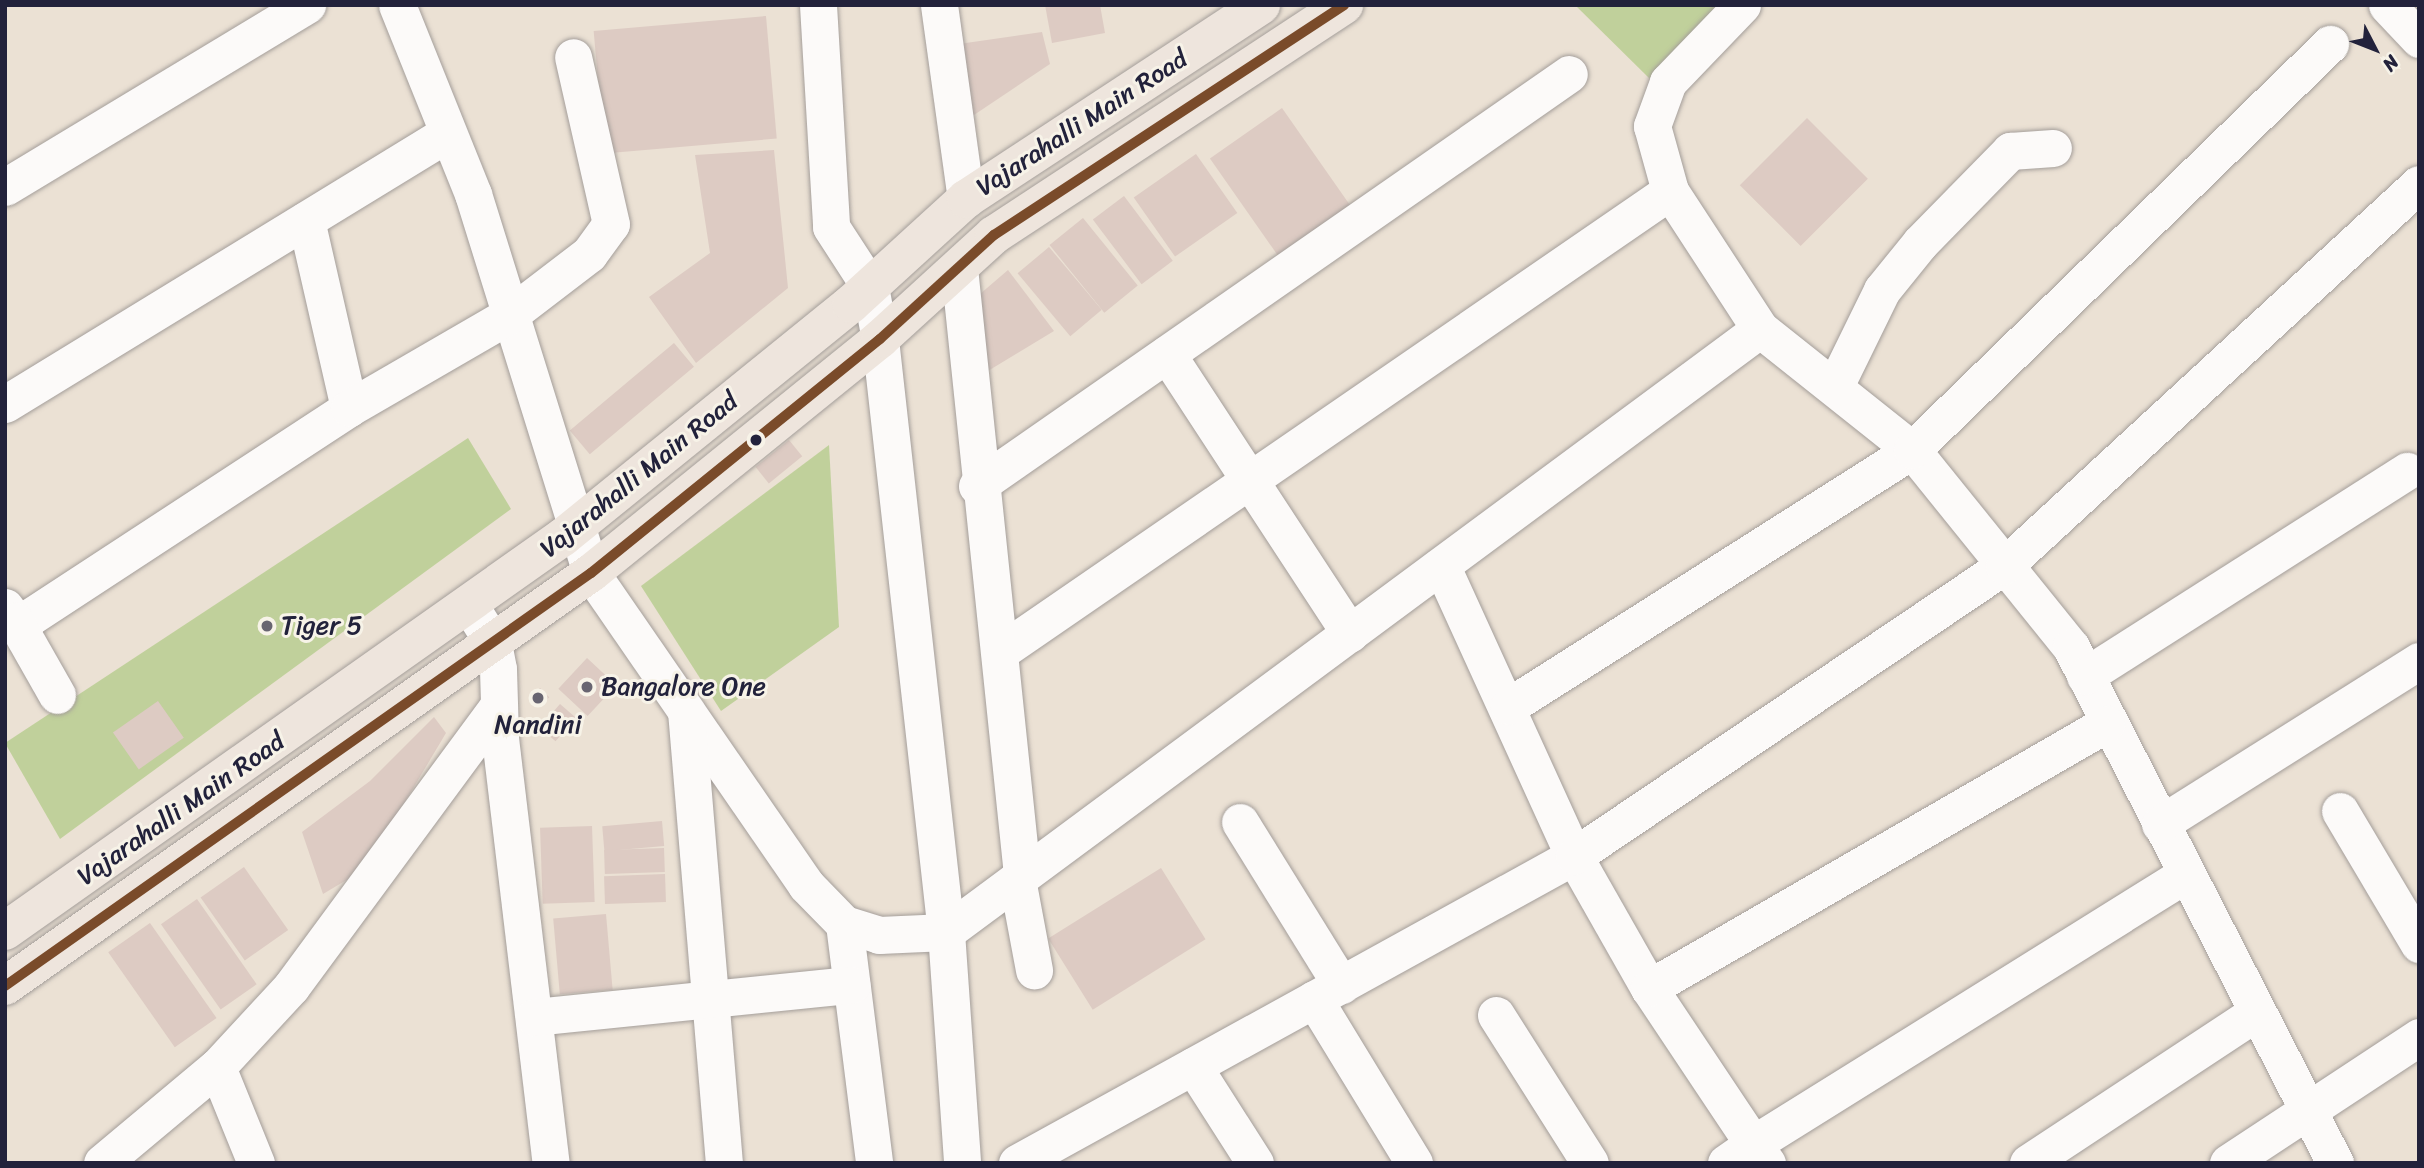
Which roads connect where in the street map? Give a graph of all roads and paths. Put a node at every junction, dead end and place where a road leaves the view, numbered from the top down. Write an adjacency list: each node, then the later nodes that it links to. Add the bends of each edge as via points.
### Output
1 (307, 5): 16 (street)
2 (397, 5): 13 (street)
3 (818, 5): 21 (street, via 831,227)
4 (939, 5): 18 (street)
5 (1261, 5): 18 (main road, Vajarahalli Main Road)
6 (1344, 5): 20 (main road, Vajarahalli Main Road, via 994,235)
7 (1742, 5): 17 (street, via 1668,82 1656,104 1652,126)
8 (2387, 5): 9 (street)
9 (2419, 39)
10 (2330, 44): 29 (street)
11 (573, 57): 22 (street, via 611,224 589,254)
12 (1569, 74): 25 (street)
13 (448, 133): 19 (street); 22 (street)
14 (2053, 148): 26 (street, via 2010,151 1920,243 1882,290)
15 (2419, 184): 34 (street)
16 (5, 187)
17 (1670, 191): 23 (street); 31 (street)
18 (966, 198): 21 (main road, Vajarahalli Main Road)
19 (306, 220): 27 (street); 28 (street)
20 (958, 268): 24 (main road, Vajarahalli Main Road); 32 (street)
21 (870, 287): 24 (street); 33 (main road, Vajarahalli Main Road)
22 (508, 316): 28 (street); 33 (street)
23 (1760, 329): 26 (street); 35 (street)
24 (880, 339): 36 (main road, Vajarahalli Main Road); 57 (street)
25 (1167, 354): 31 (street); 32 (street)
26 (1835, 386): 29 (street)
27 (5, 404)
28 (349, 408): 38 (street, via 30,617)
29 (1912, 450): 34 (street); 45 (street)
30 (2407, 471): 43 (street)
31 (1249, 480): 39 (street); 41 (street)
32 (977, 486): 41 (street)
33 (578, 525): 36 (street); 37 (main road, Vajarahalli Main Road)
34 (2004, 566): 43 (street, via 2071,647); 52 (street)
35 (1442, 567): 39 (street); 45 (street)
36 (591, 573): 40 (main road, Vajarahalli Main Road); 47 (street)
37 (470, 606): 40 (street); 56 (main road, Vajarahalli Main Road)
38 (10, 614): 44 (street)
39 (1350, 634): 54 (street)
40 (493, 643): 46 (street); 61 (main road, Vajarahalli Main Road)
41 (1001, 651): 54 (street)
42 (2419, 661): 51 (street)
43 (2085, 676): 48 (street)
44 (57, 695)
45 (1509, 706): 52 (street)
46 (497, 708): 67 (street); 70 (street, via 290,987)
47 (686, 711): 55 (street, via 806,885); 64 (street)
48 (2106, 724): 51 (street); 62 (street)
49 (2340, 811): 58 (street)
50 (1241, 822): 63 (street)
51 (2160, 824): 53 (street)
52 (1574, 856): 62 (street); 63 (street)
53 (2186, 874): 65 (street); 72 (street)
54 (1019, 877): 57 (street); 59 (street)
55 (844, 924): 57 (street, via 880,935); 60 (street)
56 (5, 931)
57 (946, 932): 78 (street)
58 (2419, 944)
59 (1034, 970)
60 (851, 985): 64 (street); 77 (street)
61 (5, 986)
62 (1649, 988): 72 (street)
63 (1328, 992): 69 (street); 81 (street)
64 (708, 1002): 67 (street); 76 (street)
65 (2257, 1012): 71 (street); 83 (street)
66 (1496, 1015): 82 (street)
67 (534, 1017): 75 (street)
68 (2419, 1037): 71 (street)
69 (1194, 1066): 79 (street); 80 (street)
70 (217, 1068): 73 (street); 74 (street)
71 (2308, 1111): 84 (street); 85 (street)
72 (1749, 1156)
73 (102, 1163)
74 (256, 1163)
75 (551, 1163)
76 (724, 1163)
77 (874, 1163)
78 (962, 1163)
79 (1017, 1163)
80 (1255, 1163)
81 (1414, 1163)
82 (1590, 1163)
83 (2028, 1163)
84 (2228, 1163)
85 (2335, 1163)

